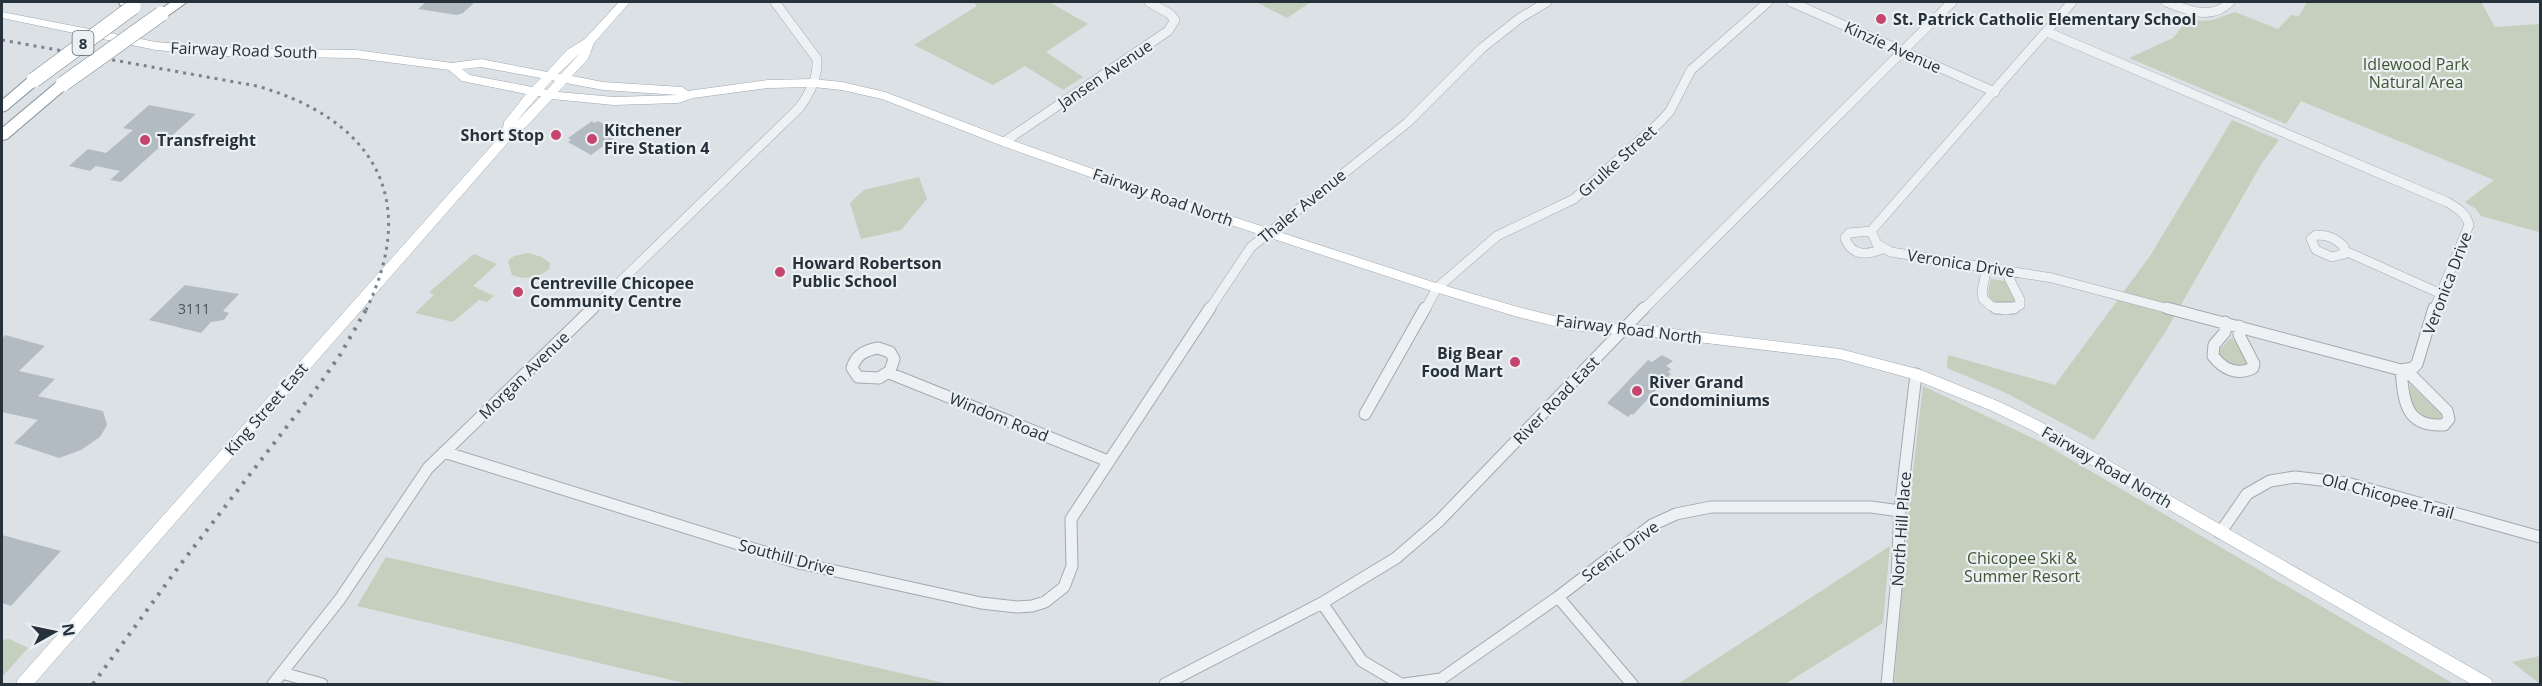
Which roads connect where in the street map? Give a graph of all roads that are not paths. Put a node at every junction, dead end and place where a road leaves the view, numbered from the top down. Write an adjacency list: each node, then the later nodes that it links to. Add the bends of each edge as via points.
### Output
1 (180, 2): 26 (highway, 8, bridge, via 63,84)
2 (625, 2): 15 (main road, King Street East)
3 (775, 2): 20 (street, Morgan Avenue, via 817,59)
4 (1149, 2): 28 (street, Jansen Avenue, via 1175,20 1168,31)
5 (1547, 2): 30 (street, Thaler Avenue, via 1482,48 1407,123)
6 (1768, 2): 35 (street, Grulke Street, via 1691,70 1670,111 1659,123 1574,199 1497,236)
7 (1791, 2): 16 (street, Kinzie Avenue)
8 (1952, 2): 16 (street, River Road East)
9 (2072, 2): 14 (street)
10 (2166, 2): 11 (street, via 2200,13 2223,9)
11 (2230, 2)
12 (131, 3): 25 (highway, 8, bridge)
13 (2, 15): 17 (main road, Fairway Road South, via 156,46 226,52 367,54)
14 (2048, 32): 22 (street); 36 (street, Veronica Drive, via 2460,210 2469,225)
15 (589, 42): 18 (main road, King Street East, via 571,53); 19 (main road, King Street East, via 584,56)
16 (1902, 51): 22 (street, Kinzie Avenue); 39 (street, River Road East)
17 (452, 67): 18 (main road, Fairway Road South, via 481,63); 21 (main road, Fairway Road South, via 466,78)
18 (549, 77): 19 (main road, Fairway Road North); 21 (main road, King Street East)
19 (562, 80): 23 (main road, King Street East); 24 (main road, Fairway Road North)
20 (813, 83): 24 (main road, Fairway Road North, via 768,84); 28 (main road, Fairway Road North, via 885,96); 44 (street, Morgan Avenue, via 799,108)
21 (536, 91): 23 (main road, Fairway Road North); 27 (main road, King Street East, via 510,122)
22 (1995, 92): 29 (street)
23 (549, 94): 24 (main road, Fairway Road North, via 631,101 678,99); 27 (main road, King Street East)
24 (692, 94)
25 (2, 107)
26 (2, 135)
27 (508, 135): 53 (main road, King Street East)
28 (1004, 142): 30 (main road, Fairway Road North)
29 (1871, 231): 31 (street, Veronica Drive, via 1874,241); 31 (street, Veronica Drive, via 1849,232 1846,244 1864,255)
30 (1268, 232): 35 (main road, Fairway Road North); 45 (street, Thaler Avenue, via 1251,248)
31 (1883, 249): 33 (street, Veronica Drive)
32 (2345, 251): 36 (street)
33 (1987, 267): 34 (street, Veronica Drive); 34 (street, via 1983,300 1994,308 2012,310 2020,305 2020,300)
34 (2005, 270): 37 (street, Veronica Drive, via 2052,278)
35 (1437, 288): 39 (main road, Fairway Road North, via 1570,325); 43 (street, Grulke Street)
36 (2439, 293): 40 (street, Veronica Drive, via 2417,364)
37 (2225, 322): 38 (street, Veronica Drive); 38 (street, via 2225,332 2214,345 2213,356 2228,369 2245,372 2254,364 2239,335)
38 (2239, 326): 40 (street, Veronica Drive)
39 (1624, 329): 42 (main road, Fairway Road North, via 1840,354); 51 (street, River Road East, via 1438,522 1396,558)
40 (2404, 370): 40 (street, via 2405,404 2410,415 2427,425 2444,425 2450,419 2447,411)
41 (889, 373): 45 (street, Windom Road)
42 (1916, 374): 46 (street, North Hill Place); 48 (main road, Fairway Road North, via 2036,426)
43 (1365, 414)
44 (444, 452): 47 (street, Southill Drive, via 784,559 1019,608 1045,602 1067,584 1075,558); 52 (street, Morgan Avenue, via 428,468 340,599)
45 (1108, 461): 47 (street, Thaler Avenue)
46 (1900, 511): 50 (street, Scenic Drive, via 1871,507 1711,507 1676,514 1652,525); 59 (street, North Hill Place, via 1898,578)
47 (1071, 519)
48 (2220, 533): 49 (street, Old Chicopee Trail, via 2248,493 2289,477 2315,477); 60 (main road, Fairway Road North)
49 (2541, 537)
50 (1558, 597): 57 (street, Scenic Drive, via 1441,679); 58 (street)
51 (1322, 603): 56 (street, River Road East); 57 (street, Scenic Drive, via 1362,661)
52 (282, 673): 54 (street, Morgan Avenue); 55 (street)
53 (24, 684)
54 (273, 684)
55 (322, 684)
56 (1165, 684)
57 (1403, 684)
58 (1632, 684)
59 (1887, 684)
60 (2485, 684)

